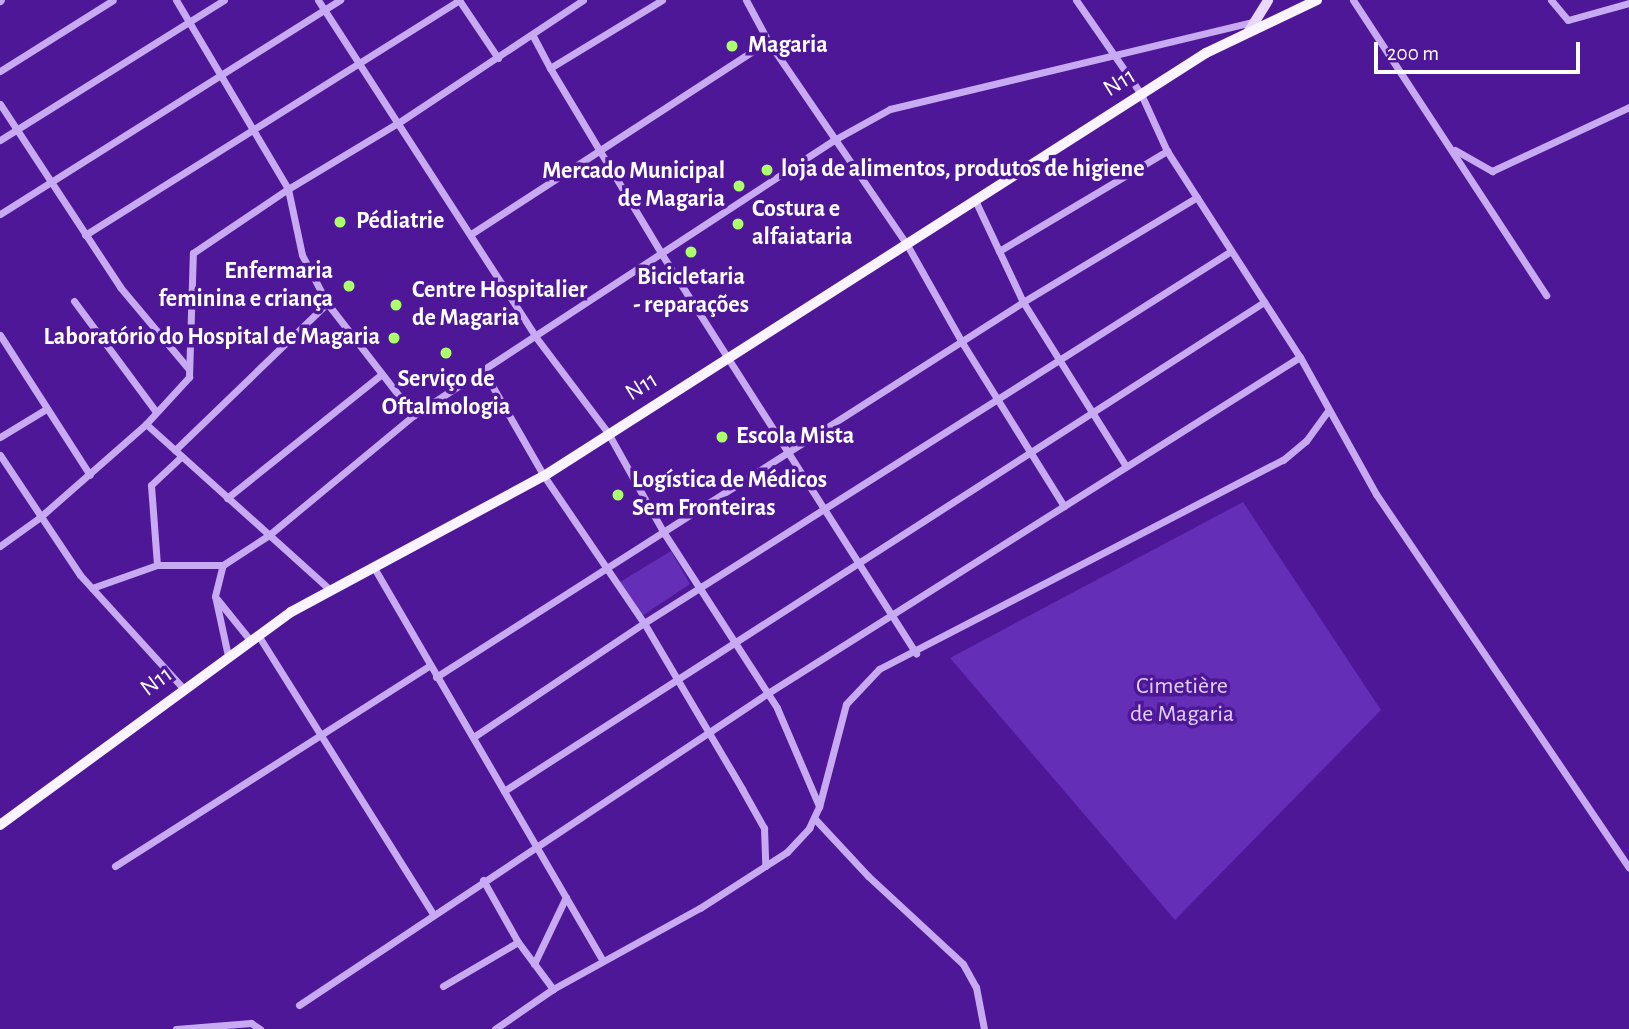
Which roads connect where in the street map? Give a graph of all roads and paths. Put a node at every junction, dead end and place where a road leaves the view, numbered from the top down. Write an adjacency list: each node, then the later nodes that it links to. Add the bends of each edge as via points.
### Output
1 (113, 0): 25 (street)
2 (176, 0): 17 (street)
3 (224, 0): 17 (street)
4 (318, 0): 16 (street)
5 (340, 0): 16 (street)
6 (459, 0): 22 (street); 23 (street)
7 (583, 0): 19 (street)
8 (662, 0): 24 (street)
9 (746, 0): 20 (street)
10 (1076, 0): 21 (street)
11 (1268, 0): 18 (main road)
12 (1317, 0): 18 (main road, N11)
13 (1353, 0): 35 (street)
14 (1551, 0): 15 (street, via 1568,20)
15 (1629, 3)
16 (323, 8): 23 (street); 26 (street)
17 (191, 20): 26 (street); 31 (street)
18 (1250, 27): 21 (street); 27 (main road, N11)
19 (533, 36): 22 (street); 24 (street)
20 (768, 41): 34 (street); 37 (street)
21 (1110, 53): 27 (street); 34 (street, via 890,109)
22 (498, 58): 30 (street)
23 (359, 66): 30 (street); 32 (street)
24 (550, 68): 37 (street)
25 (0, 71)
26 (219, 72): 32 (street); 38 (street)
27 (1142, 94): 36 (street); 41 (main road, N11)
28 (0, 104): 31 (street)
29 (1629, 107): 35 (street, via 1492,171)
30 (398, 124): 39 (street); 44 (street)
31 (16, 129): 33 (street); 38 (street)
32 (255, 129): 39 (street); 43 (street)
33 (0, 139)
34 (834, 140): 45 (street); 48 (street)
35 (1451, 148): 49 (street)
36 (1167, 151): 40 (street); 46 (street)
37 (601, 152): 44 (street); 48 (street)
38 (50, 182): 42 (street); 43 (street)
39 (288, 189): 53 (street, via 302,255); 60 (street, via 193,253)
40 (1196, 197): 47 (street); 51 (street)
41 (975, 200): 45 (main road, N11); 46 (street)
42 (0, 214)
43 (85, 234): 60 (street, via 120,288)
44 (471, 234): 55 (street)
45 (906, 243): 56 (street); 57 (main road, N11)
46 (999, 251): 51 (street)
47 (1231, 251): 52 (street); 59 (street)
48 (661, 253): 55 (street); 57 (street)
49 (1546, 295)
50 (74, 301): 66 (street)
51 (1023, 302): 56 (street); 59 (street)
52 (1264, 302): 58 (street); 67 (street)
53 (327, 303): 62 (street); 73 (street)
54 (0, 335): 64 (street)
55 (535, 337): 61 (street); 70 (street)
56 (963, 344): 63 (street); 74 (street)
57 (731, 357): 70 (main road, N11); 74 (street)
58 (1300, 358): 65 (street); 76 (street)
59 (1059, 361): 63 (street); 67 (street)
60 (189, 369): 66 (street, via 189,377)
61 (484, 370): 68 (street); 78 (street)
62 (382, 374): 68 (street); 79 (street)
63 (997, 400): 72 (street); 81 (street)
64 (46, 409): 71 (street); 77 (street)
65 (1328, 411): 99 (street, via 1306,441 1283,460); 116 (street, via 1377,494)
66 (156, 412): 69 (street)
67 (1090, 413): 72 (street); 76 (street)
68 (414, 415): 84 (street)
69 (146, 424): 73 (street); 77 (street)
70 (608, 433): 78 (main road, N11); 83 (street)
71 (0, 436)
72 (1030, 452): 80 (street); 86 (street)
73 (178, 453): 79 (street); 87 (street, via 151,485)
74 (790, 453): 81 (street); 83 (street)
75 (0, 456): 82 (street)
76 (1126, 466): 80 (street)
77 (90, 475): 82 (street)
78 (544, 475): 89 (main road, N11); 90 (street)
79 (227, 498): 84 (street)
80 (1064, 506): 95 (street)
81 (825, 509): 86 (street); 92 (street)
82 (39, 518): 85 (street); 91 (street)
83 (664, 533): 90 (street); 92 (street)
84 (269, 534): 88 (street); 93 (street)
85 (0, 545)
86 (858, 561): 95 (street); 98 (street)
87 (157, 565): 88 (street); 91 (street)
88 (223, 565): 94 (street)
89 (373, 566): 93 (main road, N11); 101 (street)
90 (604, 567): 96 (street); 103 (street)
91 (92, 588): 104 (street)
92 (700, 588): 96 (street); 98 (street)
93 (329, 589): 97 (main road, N11)
94 (215, 596): 97 (street); 100 (street)
95 (892, 615): 99 (street); 105 (street)
96 (644, 623): 102 (street); 108 (street)
97 (254, 637): 100 (main road, N11); 107 (street)
98 (734, 640): 102 (street); 105 (street)
99 (916, 654): 110 (street, via 879,669 846,704)
100 (228, 656): 104 (main road, N11)
101 (429, 666): 103 (street); 107 (street)
102 (677, 676): 106 (street); 109 (street)
103 (436, 677): 108 (street)
104 (183, 688): 112 (main road, N11)
105 (768, 693): 106 (street); 110 (street)
106 (710, 733): 113 (street); 115 (street, via 764,828)
107 (318, 736): 114 (street); 119 (street)
108 (475, 736): 109 (street)
109 (504, 790): 113 (street)
110 (819, 807): 111 (street)
111 (814, 818): 115 (street, via 787,852); 129 (street, via 963,964 975,988)
112 (0, 825)
113 (535, 845): 117 (street); 118 (street)
114 (115, 866)
115 (765, 866): 121 (street)
116 (1629, 867)
117 (484, 880): 119 (street); 120 (street)
118 (566, 897): 121 (street); 122 (street)
119 (433, 914): 125 (street)
120 (518, 942): 122 (street); 123 (street)
121 (602, 960): 124 (street)
122 (534, 964): 124 (street)
123 (443, 986)
124 (553, 989): 128 (street)
125 (299, 1005)
126 (176, 1029): 127 (street, via 251,1023)
127 (260, 1029)
128 (495, 1029)
129 (984, 1029)

